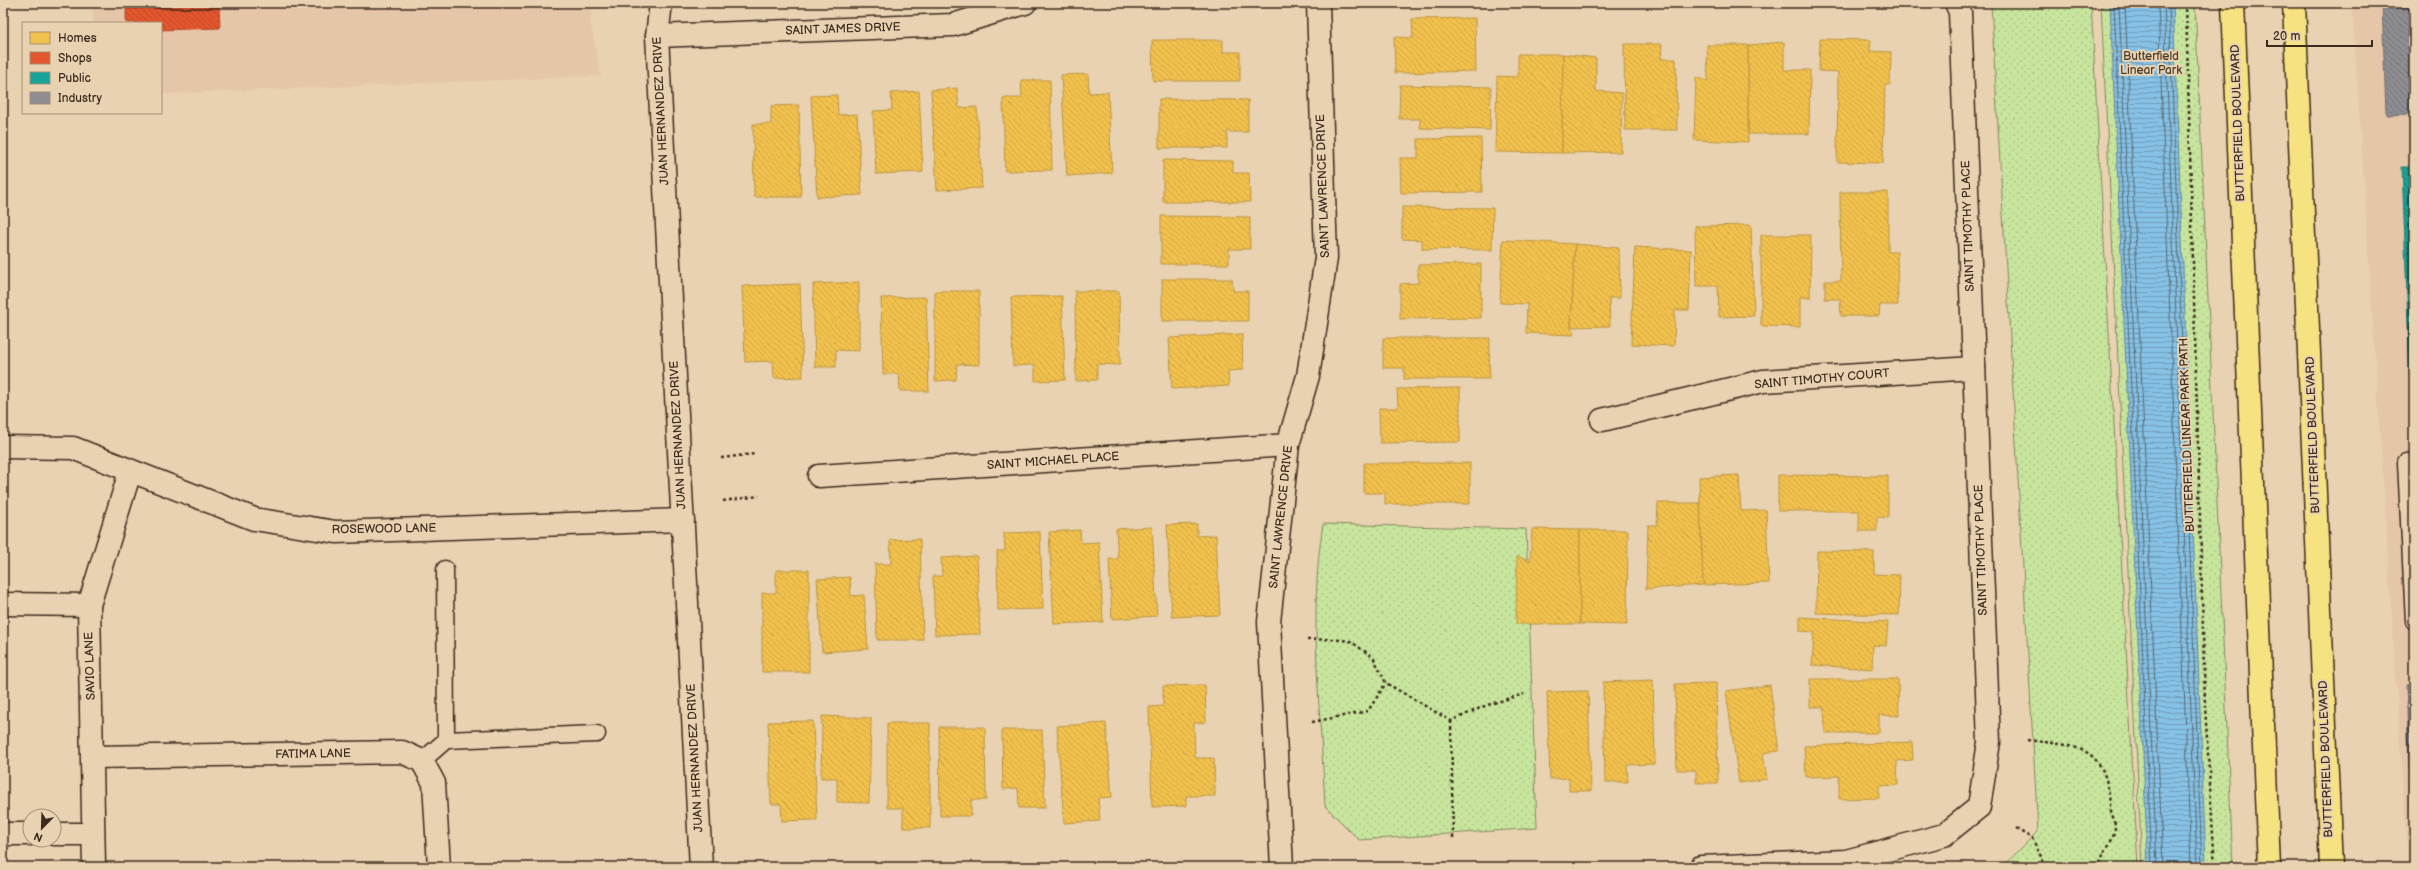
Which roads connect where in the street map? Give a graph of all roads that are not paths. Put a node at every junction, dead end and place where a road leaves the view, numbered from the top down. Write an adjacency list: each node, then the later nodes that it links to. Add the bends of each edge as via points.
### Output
1 (661, 3): 7 (street, JUAN HERNANDEZ DRIVE)
2 (1026, 3): 7 (street, SAINT JAMES DRIVE, via 953,25)
3 (1318, 3): 10 (street, SAINT LAWRENCE DRIVE, via 1326,258 1308,376)
4 (1956, 3): 8 (street, SAINT TIMOTHY PLACE, via 1960,12)
5 (2233, 3): 33 (main road, BUTTERFIELD BOULEVARD)
6 (2294, 3): 34 (main road, BUTTERFIELD BOULEVARD)
7 (657, 36): 15 (street, JUAN HERNANDEZ DRIVE)
8 (1974, 368): 9 (street, SAINT TIMOTHY COURT, via 1763,381); 32 (street, SAINT TIMOTHY PLACE, via 1988,742 1979,807 1944,835 1846,861)
9 (1602, 420)
10 (1288, 446): 14 (street, SAINT MICHAEL PLACE); 31 (street, SAINT LAWRENCE DRIVE, via 1269,622)
11 (3, 447): 13 (street, ROSEWOOD LANE, via 73,448)
12 (2414, 462): 19 (lane, via 2406,462)
13 (130, 472): 15 (street, ROSEWOOD LANE, via 254,519 336,532); 18 (street, SAVIO LANE)
14 (819, 476)
15 (682, 520): 30 (street, JUAN HERNANDEZ DRIVE)
16 (445, 569): 21 (lane)
17 (3, 604): 18 (street)
18 (88, 605): 22 (street, SAVIO LANE)
19 (2414, 620)
20 (597, 734): 21 (lane)
21 (446, 740): 23 (lane)
22 (92, 757): 23 (street, FATIMA LANE, via 402,752); 27 (street, SAVIO LANE)
23 (422, 761): 29 (street, via 434,783)
24 (3, 834): 25 (street)
25 (22, 834)
26 (62, 834): 27 (street)
27 (93, 834): 28 (street, SAVIO LANE)
28 (94, 867)
29 (439, 867)
30 (701, 867)
31 (1282, 867)
32 (1701, 867)
33 (2269, 867)
34 (2331, 867)

